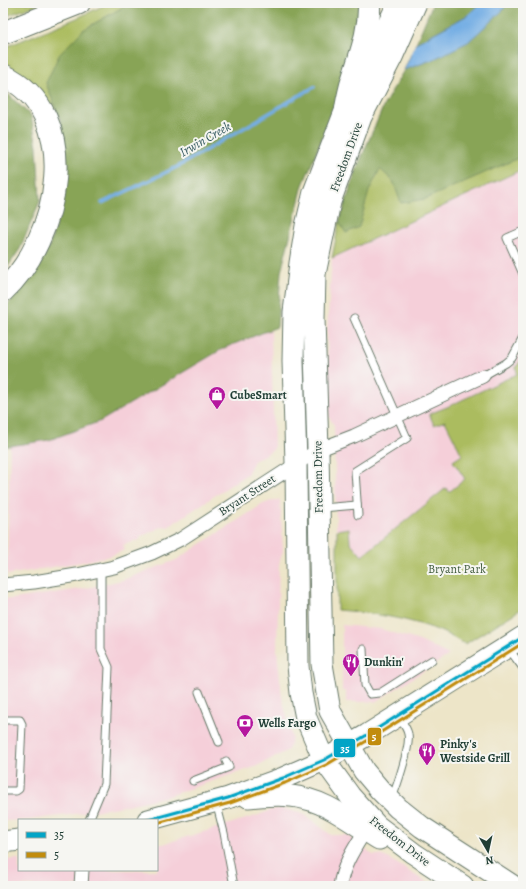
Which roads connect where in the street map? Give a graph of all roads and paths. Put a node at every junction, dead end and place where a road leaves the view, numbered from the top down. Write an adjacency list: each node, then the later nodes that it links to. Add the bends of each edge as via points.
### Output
1 (79, 3): 5 (highway)
2 (369, 3): 7 (highway, via 367,35)
3 (398, 3): 7 (main road, Freedom Drive)
4 (416, 3): 15 (main road, Freedom Drive, via 361,117 330,202 323,231 314,289)
5 (3, 33)
6 (3, 75): 10 (highway, via 26,89 42,110 50,126 55,159 53,195 42,235 24,267)
7 (346, 109): 16 (main road, Freedom Drive, via 314,192 300,263 294,312 293,361)
8 (523, 231): 9 (lane, via 507,238)
9 (523, 274)
10 (3, 291)
11 (354, 318): 14 (lane)
12 (523, 338): 13 (lane, via 512,358)
13 (483, 376): 14 (street, Bryant Street)
14 (397, 416): 15 (street, Bryant Street); 17 (lane, via 407,438 355,471)
15 (318, 450): 16 (street, Bryant Street); 18 (main road, Freedom Drive)
16 (296, 463): 20 (street, Bryant Street, via 181,539 152,554); 32 (main road, Freedom Drive, via 298,666 306,718)
17 (357, 506): 18 (lane); 19 (lane)
18 (319, 508): 30 (main road, Freedom Drive, via 322,664 325,689 330,711)
19 (358, 515)
20 (101, 570): 21 (street, Bryant Street); 37 (lane, via 101,649 109,667 104,784)
21 (3, 585)
22 (515, 642): 25 (lane); 27 (main road)
23 (363, 649): 24 (lane, via 365,686 370,694 380,694)
24 (432, 660)
25 (523, 668)
26 (199, 692): 29 (lane)
27 (398, 716): 30 (main road); 36 (lane, via 408,734 408,746)
28 (3, 720): 34 (lane, via 20,720 22,724 20,789)
29 (219, 742)
30 (350, 745): 32 (main road); 36 (main road, Freedom Drive, via 364,770)
31 (226, 760): 33 (lane, via 229,767)
32 (324, 760): 35 (main road); 42 (main road, Freedom Drive, via 350,796 377,826)
33 (193, 781)
34 (3, 791)
35 (222, 800): 38 (main road); 39 (main road, via 290,795 312,799 344,815); 45 (lane, via 222,827)
36 (391, 801): 48 (main road, Freedom Drive, via 422,827)
37 (89, 819)
38 (152, 819)
39 (365, 831): 42 (main road, via 384,842); 46 (street, via 349,856)
40 (18, 840): 41 (main road)
41 (3, 842)
42 (413, 853): 47 (main road, Freedom Drive)
43 (82, 871): 44 (street)
44 (81, 886)
45 (234, 886)
46 (340, 886)
47 (463, 886)
48 (513, 886)

